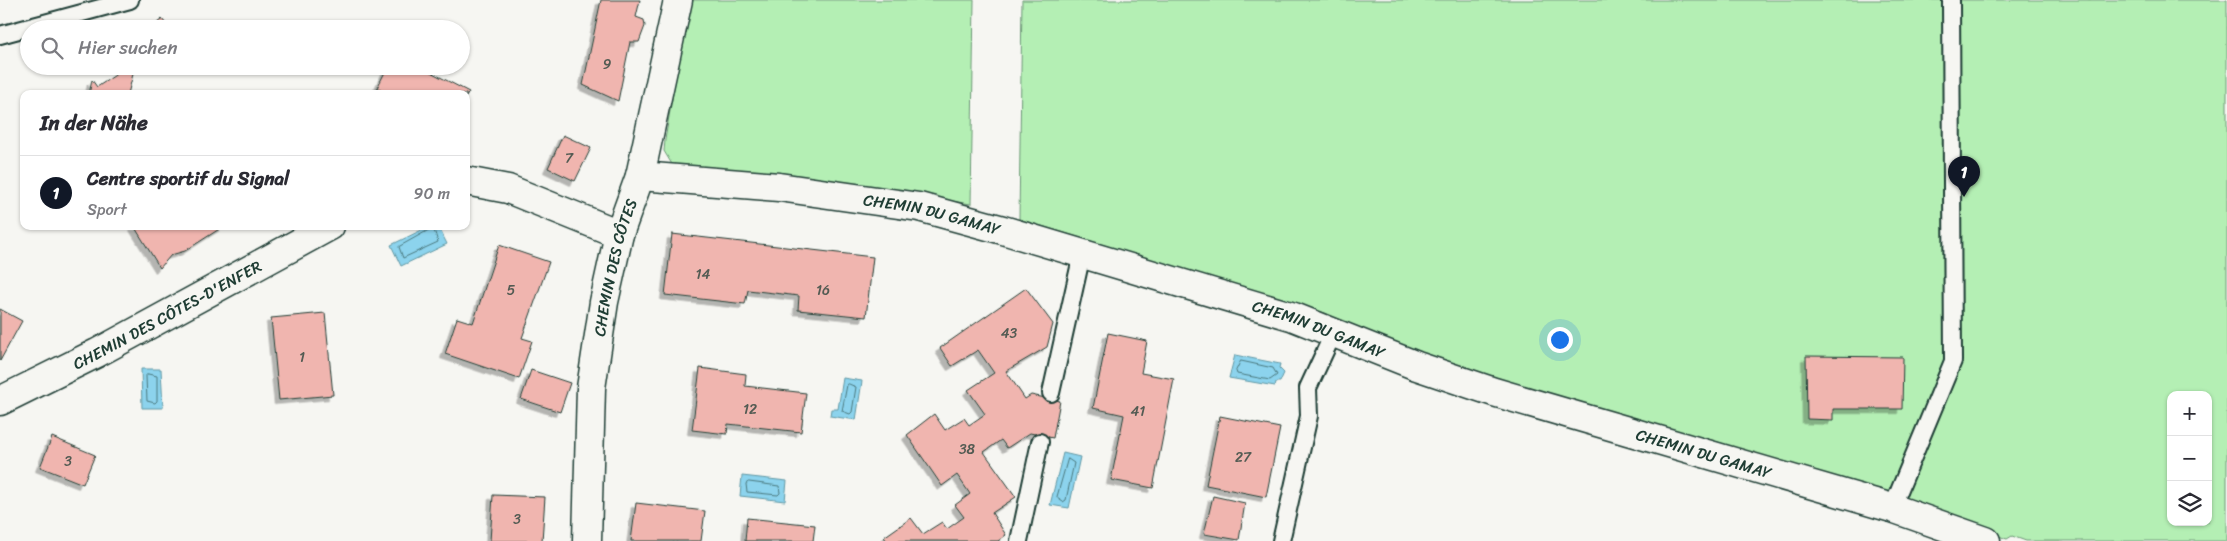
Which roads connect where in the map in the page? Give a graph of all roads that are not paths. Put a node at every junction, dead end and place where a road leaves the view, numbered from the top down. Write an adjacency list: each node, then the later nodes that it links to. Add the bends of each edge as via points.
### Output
1 (130, 0): 4 (lane)
2 (678, 0): 7 (street, CHEMIN DES CÔTES)
3 (1951, 0): 16 (lane, via 1953,361)
4 (56, 20)
5 (20, 30): 6 (lane)
6 (0, 35)
7 (640, 176): 10 (street, CHEMIN DES CÔTES); 11 (street, CHEMIN DU GAMAY, via 779,187 919,207)
8 (470, 182): 10 (street, via 508,189)
9 (323, 230): 14 (street, CHEMIN DES CÔTES-D'ENFER, via 97,353)
10 (619, 234): 17 (street, CHEMIN DES CÔTES, via 604,302 591,388)
11 (1082, 254): 12 (street, CHEMIN DU GAMAY, via 1285,314); 13 (lane)
12 (1333, 334): 16 (street, CHEMIN DU GAMAY, via 1494,392); 19 (lane, via 1308,388 1309,416)
13 (1051, 393)
14 (0, 401)
15 (1040, 442): 18 (lane)
16 (1892, 508): 20 (street, CHEMIN DU GAMAY)
17 (587, 541)
18 (1019, 541)
19 (1281, 541)
20 (1986, 541)

